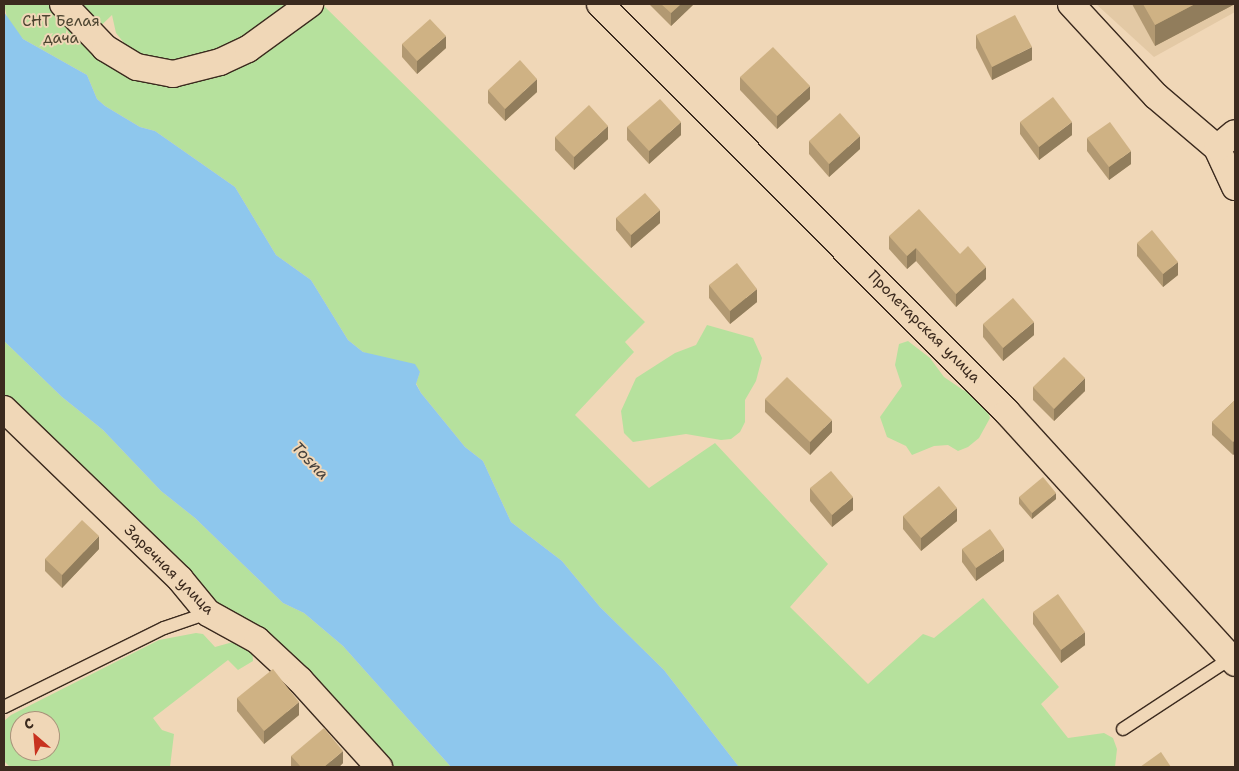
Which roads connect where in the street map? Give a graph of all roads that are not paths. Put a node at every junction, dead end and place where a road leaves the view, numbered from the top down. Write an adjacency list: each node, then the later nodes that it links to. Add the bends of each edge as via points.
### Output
1 (63, 4): 2 (street, via 105,48 137,67 172,74 220,62 248,49)
2 (310, 4)
3 (600, 4): 9 (street, Пролетарская улица, via 1007,412)
4 (1071, 4): 5 (street, via 1156,96)
5 (1226, 140): 6 (street)
6 (1235, 187)
7 (4, 409): 8 (street, Заречная улица, via 180,579)
8 (208, 613): 10 (lane, via 164,628); 12 (street, Заречная улица, via 257,640 300,680)
9 (1233, 661): 11 (lane)
10 (4, 707)
11 (1123, 729)
12 (379, 767)

